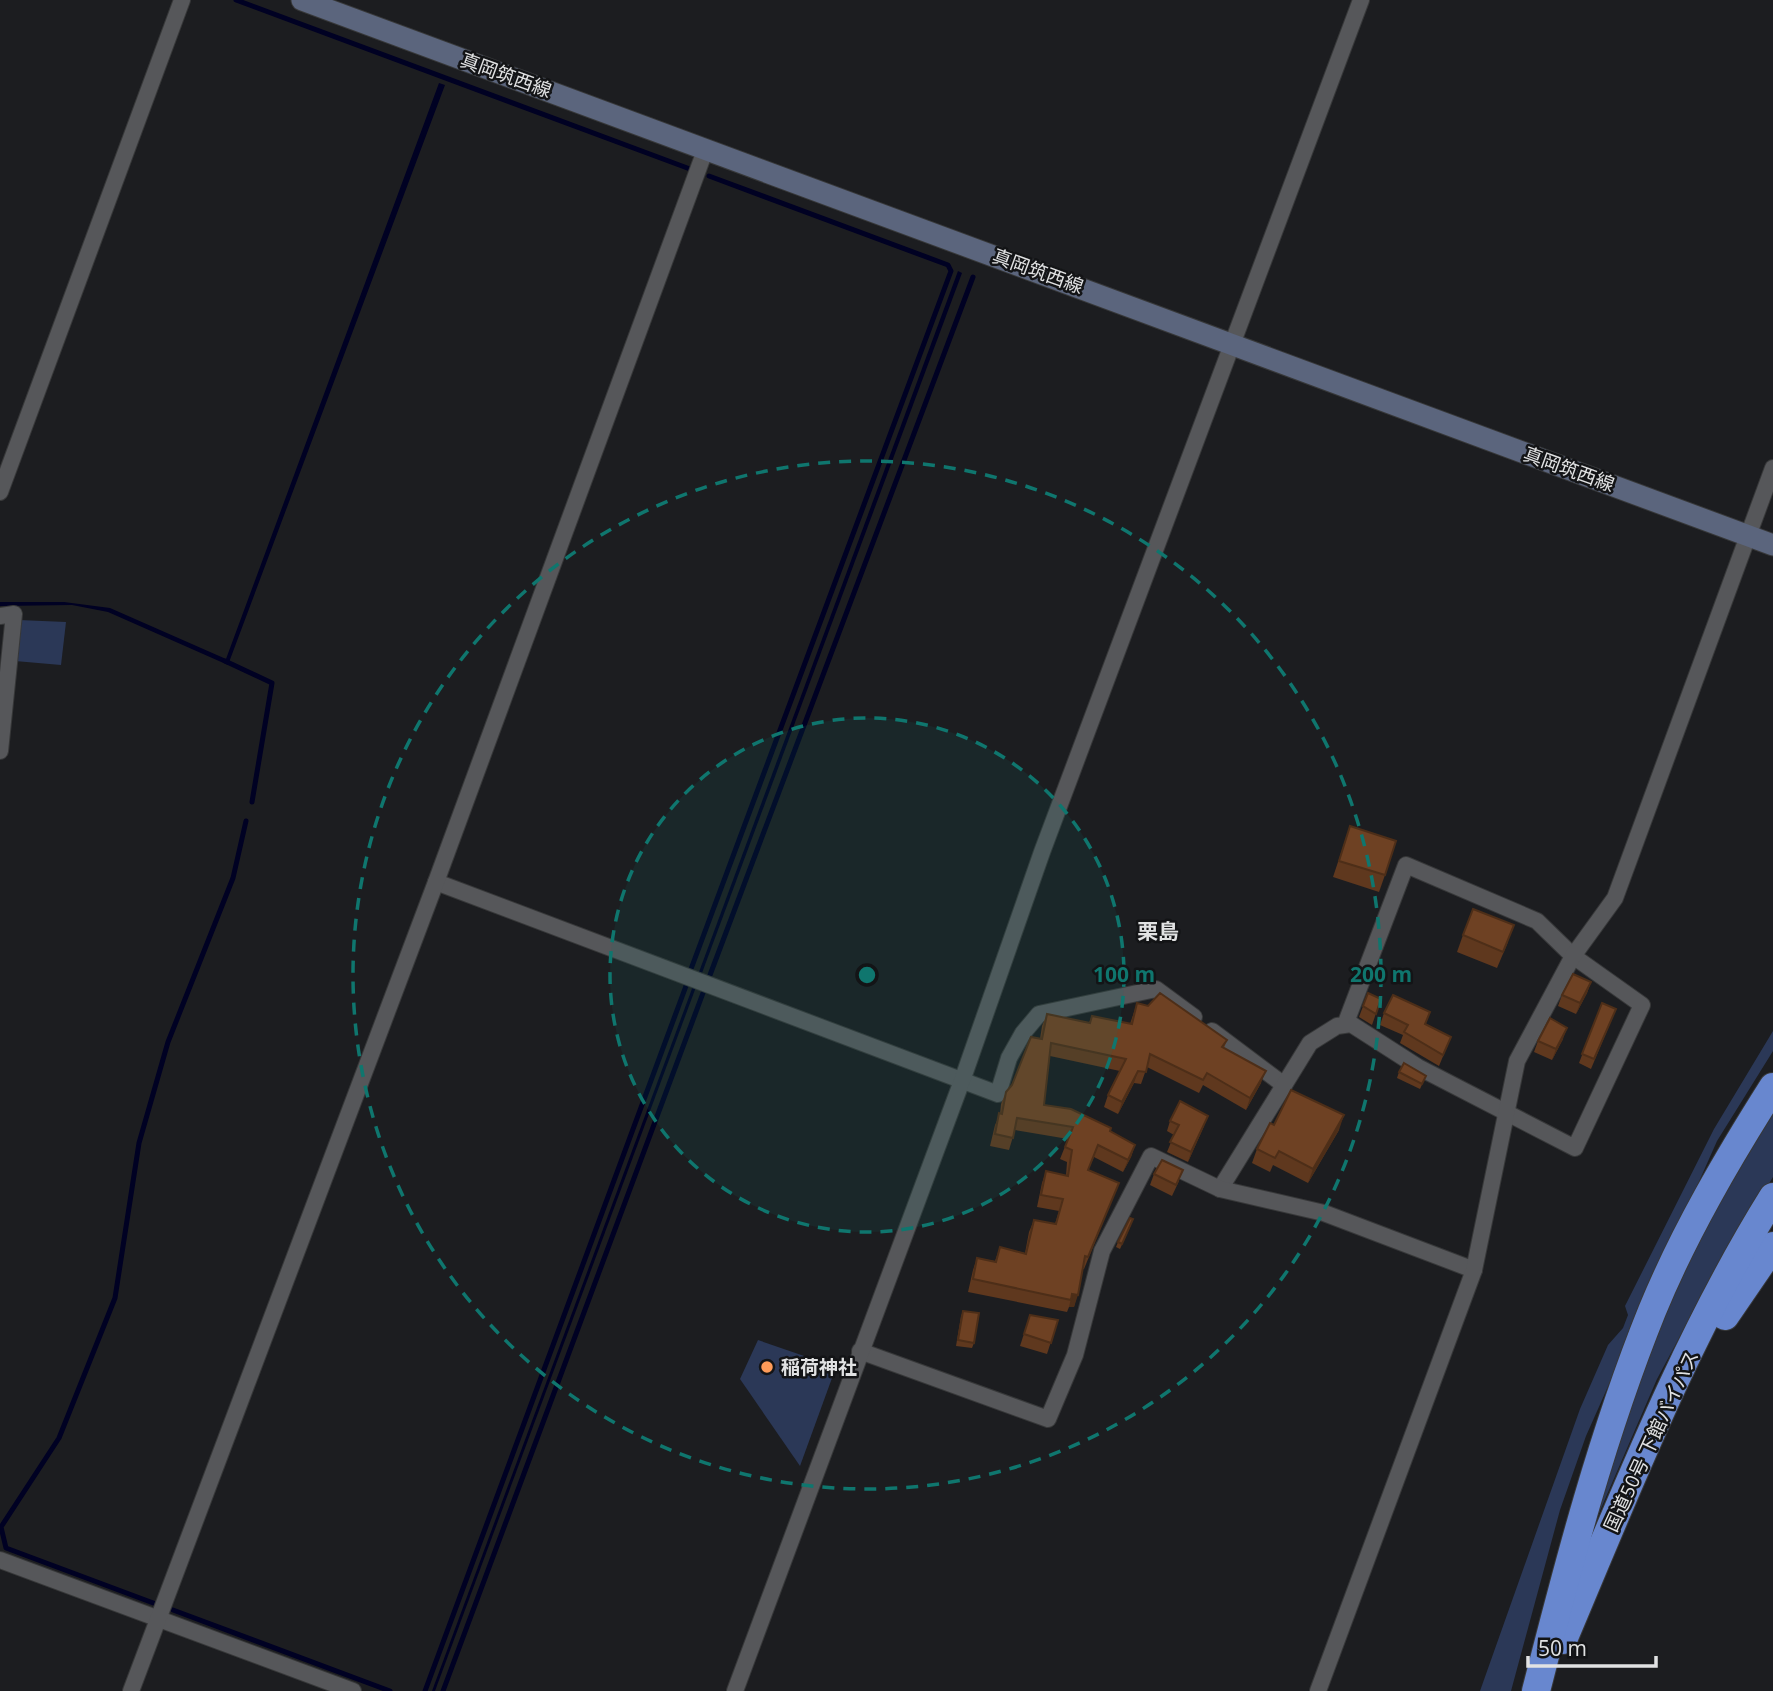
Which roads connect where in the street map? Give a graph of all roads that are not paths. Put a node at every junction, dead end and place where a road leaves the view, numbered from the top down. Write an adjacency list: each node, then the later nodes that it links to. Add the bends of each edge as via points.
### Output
1 (182, 0): 7 (street)
2 (302, 0): 4 (main road, 真岡筑西線)
3 (1361, 0): 5 (street)
4 (706, 148): 5 (main road, 真岡筑西線); 12 (street)
5 (1233, 344): 8 (main road, 真岡筑西線); 15 (street, via 1042,852)
6 (1773, 468): 8 (street)
7 (0, 492)
8 (1748, 536): 9 (main road, 真岡筑西線); 13 (street, via 1615,898)
9 (1773, 545)
10 (0, 616): 11 (street, via 14,614)
11 (0, 751)
12 (436, 882): 15 (street); 26 (street)
13 (1573, 956): 14 (street, via 1537,921 1406,865); 18 (street, via 1517,1061); 18 (street, via 1642,1005 1574,1148)
14 (1345, 1025): 16 (street, via 1310,1043); 18 (street, via 1351,1024 1418,1067)
15 (963, 1078): 16 (street, via 998,1094 1009,1058 1039,1014 1156,989); 23 (street)
16 (1284, 1085): 19 (street)
17 (1773, 1087): 31 (highway, via 1699,1213 1648,1321 1589,1486)
18 (1508, 1114): 22 (street)
19 (1220, 1189): 22 (street, via 1324,1213); 23 (street, via 1151,1156 1102,1251 1075,1355 1048,1419)
20 (1773, 1198): 24 (highway, 国道50号 下館バイパス, via 1718,1296)
21 (1773, 1246): 24 (highway)
22 (1474, 1270): 30 (street)
23 (860, 1351): 29 (street)
24 (1671, 1395): 32 (highway, 国道50号 下館バイパス)
25 (0, 1560): 26 (street)
26 (158, 1618): 27 (street); 28 (street)
27 (131, 1691)
28 (353, 1691)
29 (734, 1691)
30 (1318, 1691)
31 (1536, 1691)
32 (1542, 1691)

